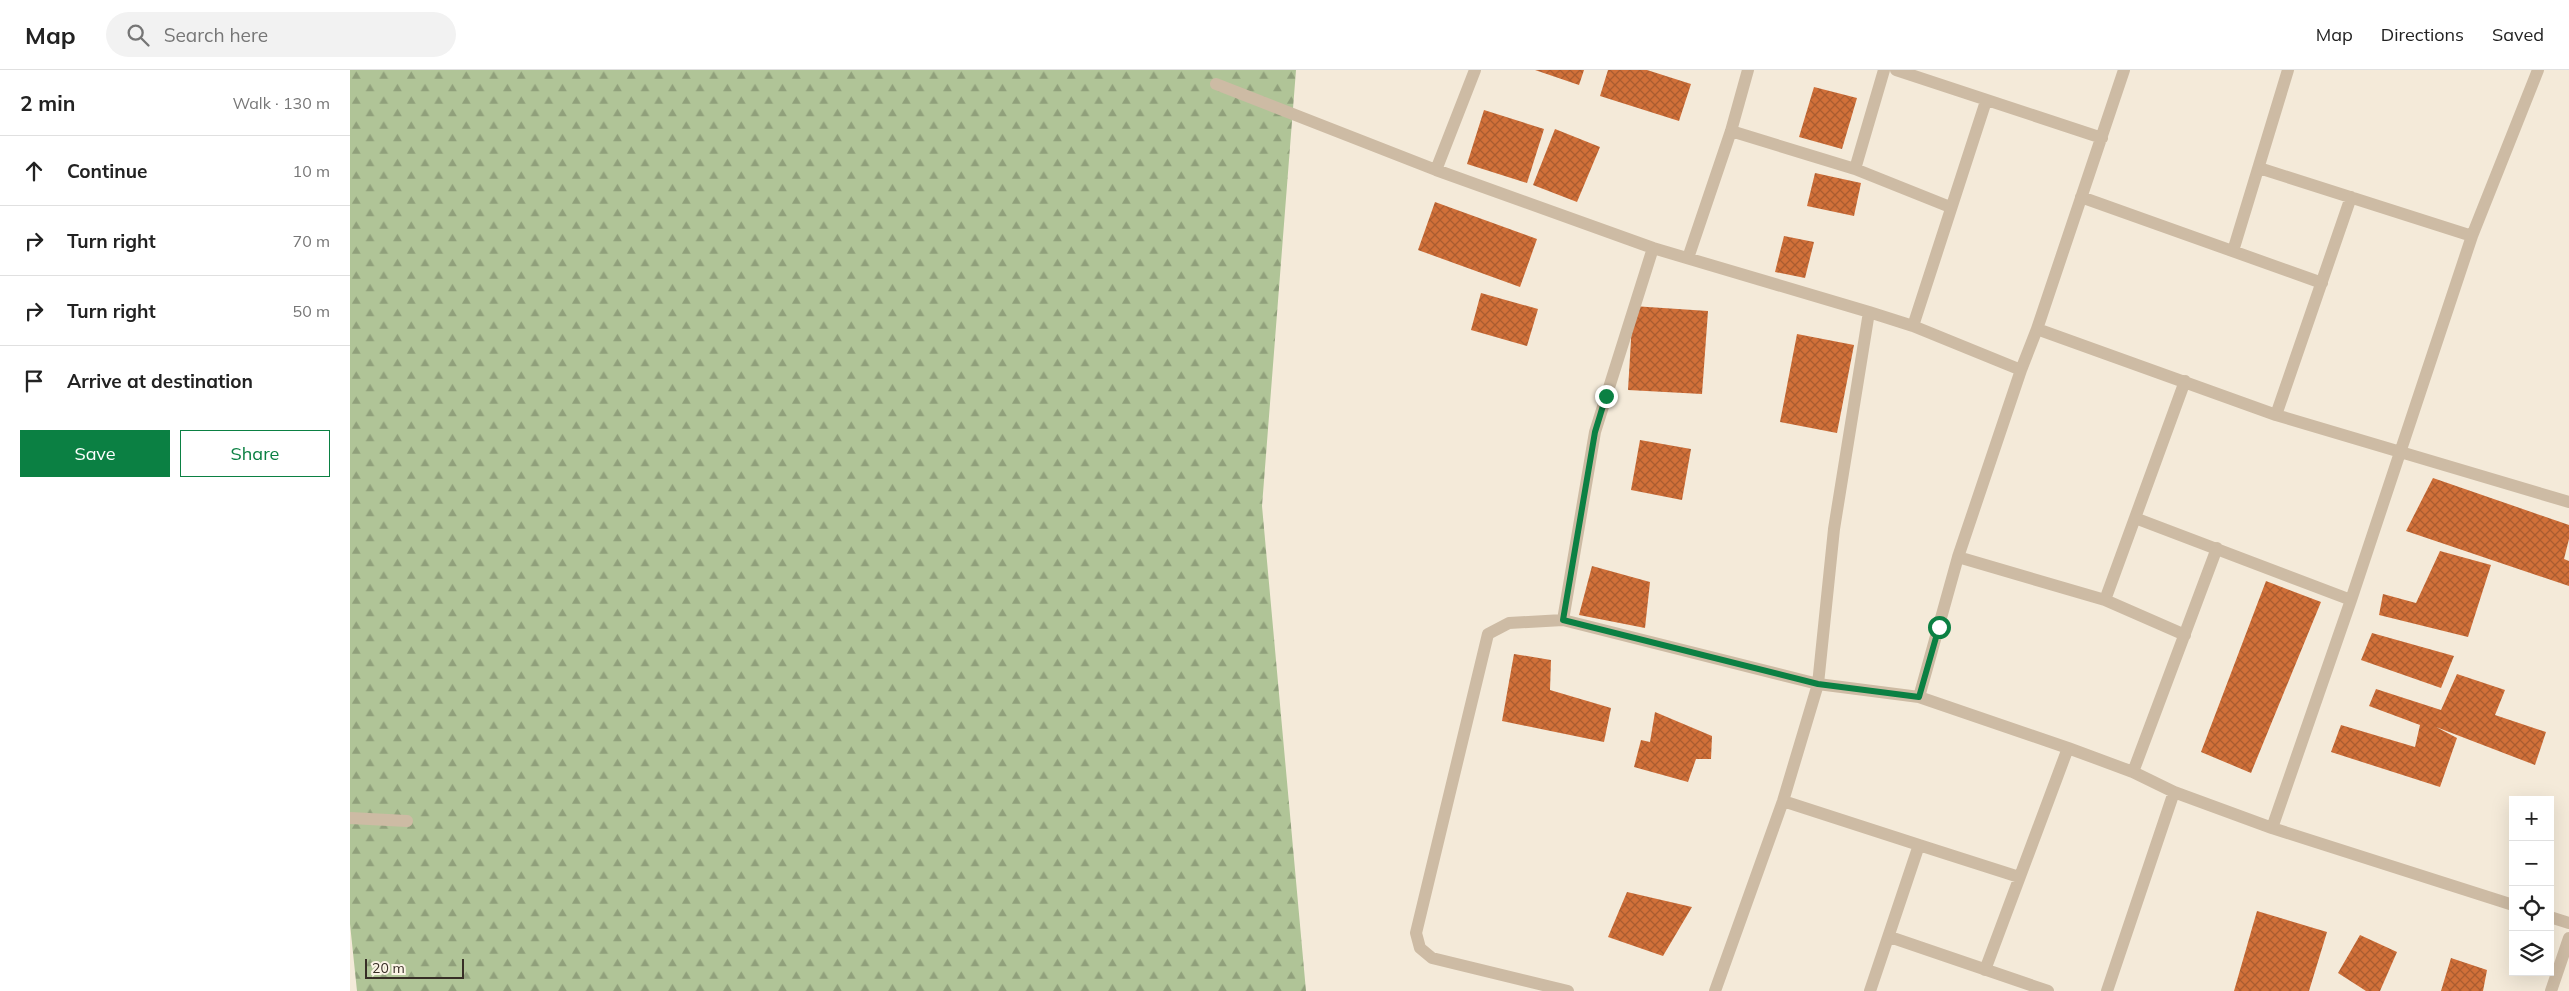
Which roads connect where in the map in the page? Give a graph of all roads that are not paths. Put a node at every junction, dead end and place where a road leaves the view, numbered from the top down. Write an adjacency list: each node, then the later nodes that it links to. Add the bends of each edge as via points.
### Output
1 (1475, 70): 14 (street)
2 (1748, 70): 10 (street)
3 (1884, 70): 13 (street)
4 (1896, 70): 9 (street)
5 (2124, 70): 11 (street)
6 (2288, 70): 12 (street)
7 (2538, 70): 18 (street)
8 (1216, 84): 14 (street)
9 (1986, 101): 11 (street); 17 (street)
10 (1731, 131): 13 (street); 21 (street)
11 (2102, 138): 15 (street)
12 (2260, 168): 16 (street); 20 (street)
13 (1855, 169): 17 (street)
14 (1436, 170): 19 (street)
15 (2081, 197): 20 (street); 25 (street)
16 (2351, 197): 18 (street); 22 (street)
17 (1950, 207): 24 (street)
18 (2472, 236): 29 (street)
19 (1653, 248): 21 (street); 36 (street, via 1595,432)
20 (2233, 251): 22 (street)
21 (1688, 258): 23 (street)
22 (2322, 283): 28 (street)
23 (1869, 312): 24 (street); 38 (street, via 1834,529)
24 (1913, 326): 26 (street)
25 (2037, 329): 26 (street); 27 (street)
26 (2021, 370): 33 (street)
27 (2185, 381): 28 (street); 31 (street)
28 (2276, 415): 29 (street)
29 (2401, 451): 30 (street); 35 (street)
30 (2569, 502)
31 (2135, 518): 32 (street); 34 (street)
32 (2217, 548): 35 (street); 37 (street)
33 (1958, 557): 34 (street); 39 (street)
34 (2105, 600): 37 (street)
35 (2352, 600): 46 (street)
36 (1563, 620): 38 (street); 55 (street, via 1509,623 1488,634 1416,933 1420,948 1432,958)
37 (2185, 636): 41 (street)
38 (1818, 684): 39 (street); 43 (street)
39 (1919, 697): 40 (street)
40 (2068, 748): 41 (street); 48 (street)
41 (2133, 772): 42 (street)
42 (2174, 792): 46 (street); 59 (street)
43 (1782, 801): 47 (street); 56 (street)
44 (350, 818): 45 (street)
45 (407, 821)
46 (2272, 828): 49 (street)
47 (1919, 845): 48 (street); 52 (street)
48 (2019, 877): 54 (street)
49 (2509, 904)
50 (2554, 918): 51 (street)
51 (2569, 923)
52 (1890, 937): 54 (street); 57 (street)
53 (2569, 938): 60 (street)
54 (1985, 970): 58 (street)
55 (1568, 991)
56 (1715, 991)
57 (1870, 991)
58 (2048, 991)
59 (2107, 991)
60 (2551, 991)

